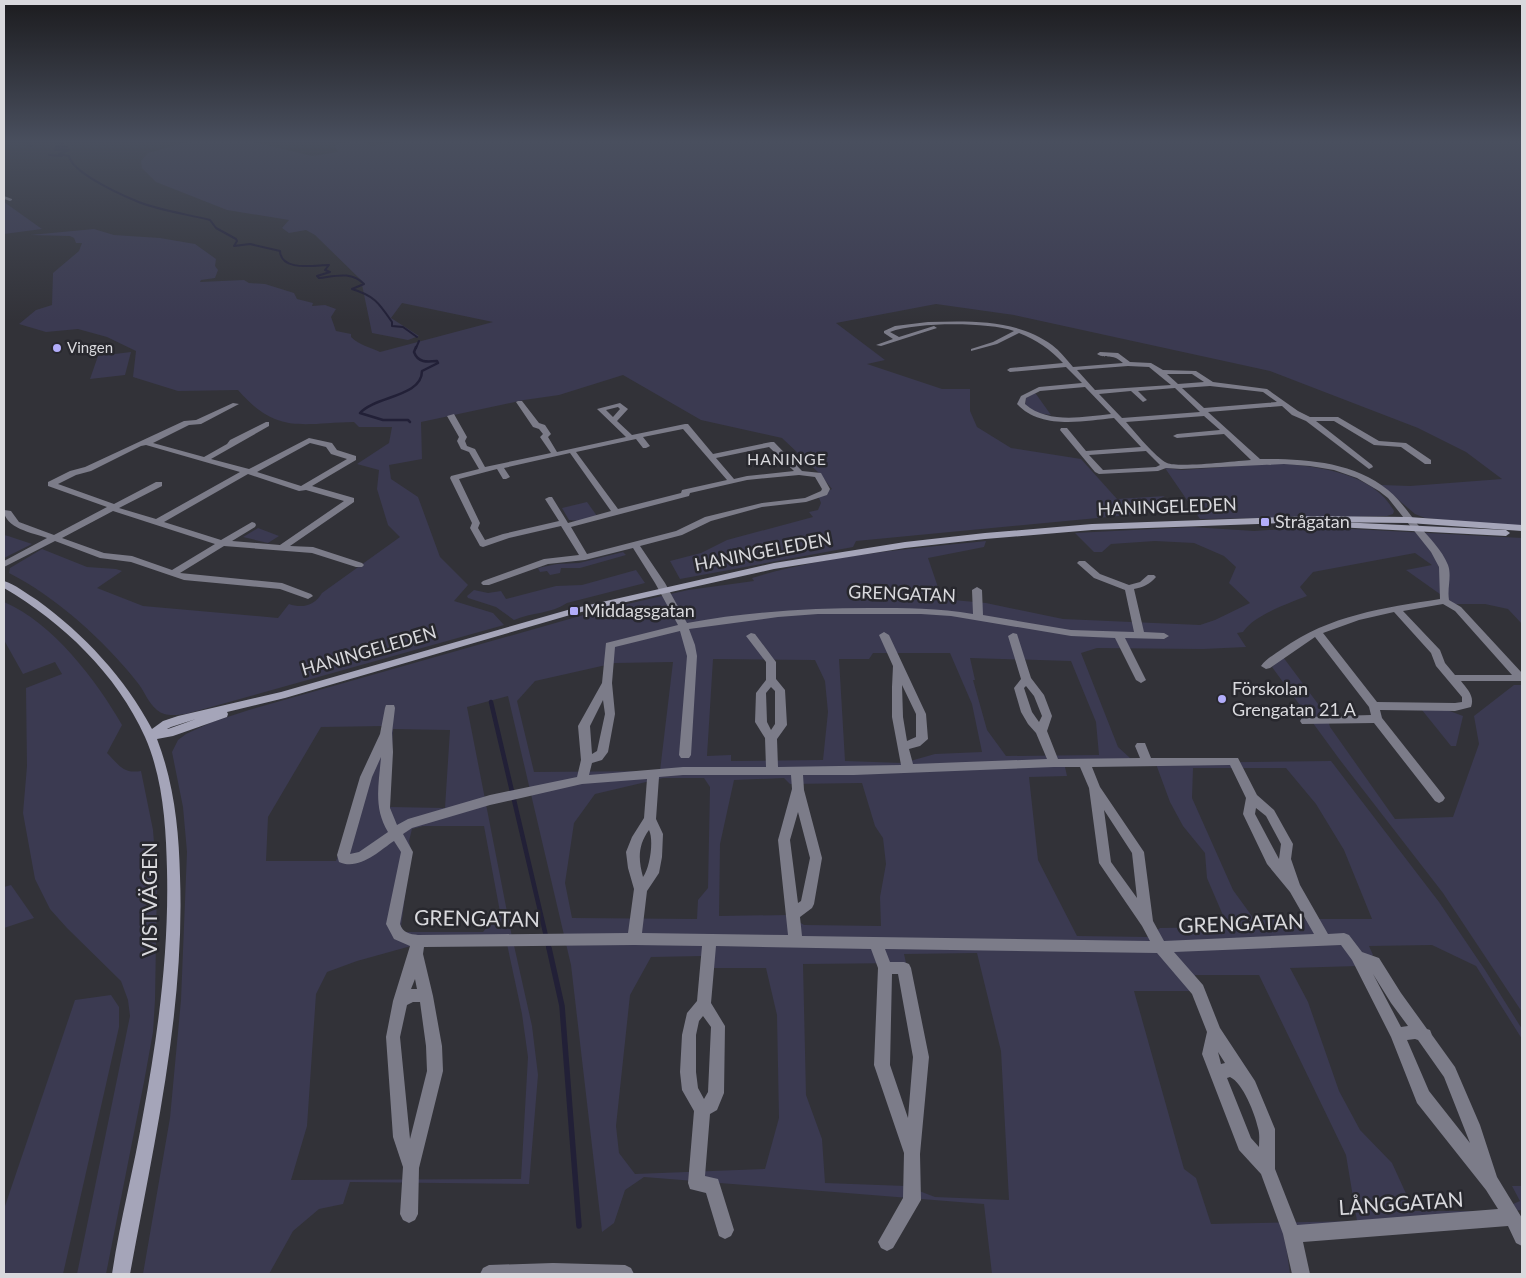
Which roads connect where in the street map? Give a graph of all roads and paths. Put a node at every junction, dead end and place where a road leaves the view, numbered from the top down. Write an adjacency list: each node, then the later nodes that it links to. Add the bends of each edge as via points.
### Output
1 (947, 323): 2 (street); 3 (street); 3 (street, via 886,332)
2 (1018, 331): 5 (street); 8 (street, via 1043,341)
3 (899, 339): 4 (street)
4 (879, 346)
5 (974, 350)
6 (1100, 354): 7 (street, via 1118,354)
7 (1128, 364): 8 (street); 10 (street, via 1151,365)
8 (1070, 367): 9 (street); 12 (street)
9 (1010, 370)
10 (1161, 372): 11 (street, via 1194,372); 13 (street)
11 (1212, 384): 13 (street); 19 (street, via 1265,390)
12 (1087, 386): 15 (street); 22 (street, via 1039,389 1024,397 1021,404 1029,411 1058,419)
13 (1177, 386): 14 (street); 20 (street)
14 (1132, 389): 15 (street); 16 (street)
15 (1093, 392): 22 (street)
16 (1143, 400)
17 (520, 402): 34 (street, via 536,425 547,434 544,437)
18 (235, 404): 30 (street)
19 (1284, 404): 20 (street); 23 (street)
20 (1204, 412): 22 (street); 27 (street)
21 (451, 416): 43 (street, via 463,437 464,447 472,451)
22 (1118, 418): 32 (street)
23 (1308, 419): 39 (street, via 1335,419 1377,443 1403,445); 42 (street)
24 (613, 421): 28 (street)
25 (266, 424): 37 (street)
26 (1064, 430): 35 (street)
27 (1226, 432): 29 (street); 38 (street)
28 (634, 436): 31 (street); 33 (street); 36 (street, via 685,426)
29 (1177, 436)
30 (146, 443): 37 (street); 51 (street, via 51,484)
31 (646, 446)
32 (1147, 449): 35 (street); 40 (street)
33 (571, 450): 34 (street); 52 (street)
34 (555, 454): 41 (street)
35 (1084, 454): 40 (street, via 1098,470 1108,473 1158,470)
36 (711, 457): 45 (street, via 771,444); 47 (street)
37 (207, 458): 44 (street)
38 (1257, 461): 40 (street, via 1181,467); 54 (street, via 1312,464 1356,476 1382,489)
39 (1428, 462)
40 (1165, 464)
41 (499, 466): 43 (street); 46 (street)
42 (1370, 467)
43 (483, 470): 57 (street, via 454,478 476,523 474,528 482,544)
44 (249, 472): 49 (street, via 302,489); 49 (street, via 310,440 329,445 334,452 353,458); 55 (street)
45 (799, 473): 47 (street); 64 (street, via 818,476 826,489 824,493 806,500 772,503 708,519 679,533)
46 (506, 477)
47 (731, 480): 52 (street)
48 (159, 484): 51 (street)
49 (305, 487): 65 (street, via 351,500)
50 (549, 498): 57 (street)
51 (112, 508): 55 (street); 62 (street)
52 (616, 511): 57 (street, via 608,516)
53 (4, 512): 62 (street, via 16,524)
54 (1409, 520): 56 (main road, HANINGELEDEN); 59 (street); 60 (main road, HANINGELEDEN)
55 (158, 522): 63 (street)
56 (1265, 522): 59 (main road, HANINGELEDEN); 75 (main road, HANINGELEDEN, via 1112,526 949,540 813,559)
57 (564, 524): 66 (street)
58 (252, 525): 63 (street)
59 (1416, 528): 61 (main road, HANINGELEDEN); 78 (street, via 1444,567)
60 (1522, 528)
61 (1522, 534)
62 (53, 538): 68 (street); 70 (street, via 103,556 132,559)
63 (222, 543): 65 (street); 70 (street)
64 (635, 544): 66 (street); 75 (street)
65 (281, 548): 69 (street, via 314,550)
66 (585, 557): 72 (street, via 546,561)
67 (1082, 563): 74 (street, via 1097,576)
68 (4, 564)
69 (359, 566)
70 (172, 573): 77 (street, via 184,577 282,586)
71 (1152, 577): 74 (street)
72 (486, 583)
73 (4, 584): 102 (main road, VISTVÄGEN, via 47,611 98,660 131,702)
74 (1129, 588): 85 (street)
75 (662, 590): 81 (street); 102 (main road, HANINGELEDEN, via 574,611 281,695 183,729)
76 (977, 590): 80 (street)
77 (308, 596)
78 (1445, 601): 79 (street); 91 (street, via 1458,609 1521,678)
79 (1396, 609): 82 (street); 91 (street, via 1436,652 1440,664)
80 (978, 617): 81 (street, GRENGATAN, via 921,611 818,612 735,618); 84 (street, GRENGATAN, via 1071,633)
81 (683, 626): 95 (street, GRENGATAN, via 610,645); 106 (street, via 692,654)
82 (1317, 633): 90 (street); 96 (street)
83 (884, 635): 89 (street)
84 (1119, 635): 85 (street, GRENGATAN); 94 (street)
85 (1140, 635): 88 (street, GRENGATAN)
86 (751, 636): 93 (street, via 771,662)
87 (1013, 636): 92 (street)
88 (1164, 636)
89 (898, 664): 104 (street, via 896,698); 104 (street, via 921,714 922,738)
90 (1266, 666)
91 (1452, 678): 96 (street, via 1467,696 1467,704)
92 (1026, 679): 100 (street, via 1039,695 1047,716); 100 (street, via 1019,688 1022,700 1029,719)
93 (770, 680): 103 (street, via 761,693 761,722); 103 (street, via 780,690 781,725)
94 (1141, 680)
95 (607, 683): 107 (street, GRENGATAN, via 584,726); 107 (street, GRENGATAN, via 609,726 602,752 598,757)
96 (1374, 706): 98 (street)
97 (390, 708): 101 (street, GRENGATAN)
98 (1377, 719): 99 (street); 119 (street)
99 (1306, 721)
100 (1041, 731): 110 (street)
101 (386, 733): 121 (street, GRENGATAN, via 384,808); 121 (street, GRENGATAN, via 366,777 344,858 354,860 364,856)
102 (150, 736): 159 (main road, VISTVÄGEN, via 172,830 174,935 157,1076)
103 (771, 738): 112 (street)
104 (903, 746): 111 (street)
105 (1141, 746): 108 (street)
106 (685, 755)
107 (587, 760): 115 (street, GRENGATAN)
108 (1147, 761): 109 (street, GRENGATAN); 118 (street, GRENGATAN, via 1178,755 1234,761)
109 (1084, 762): 110 (street, GRENGATAN); 116 (street, GRENGATAN)
110 (1054, 763): 111 (street, GRENGATAN)
111 (908, 768): 113 (street, GRENGATAN)
112 (772, 771): 113 (street, GRENGATAN); 114 (street, GRENGATAN)
113 (797, 772): 117 (street)
114 (653, 774): 115 (street, GRENGATAN); 120 (street)
115 (582, 780): 121 (street, GRENGATAN, via 408,824)
116 (1095, 788): 126 (street, GRENGATAN, via 1105,863); 127 (street, GRENGATAN, via 1138,852)
117 (798, 789): 128 (street, via 784,840); 128 (street, via 816,858 807,904)
118 (1252, 798): 122 (street, GRENGATAN, via 1249,814); 123 (street, GRENGATAN, via 1270,813 1287,844)
119 (1440, 798)
120 (650, 818): 125 (street, via 657,834 656,857 653,873); 125 (street, via 636,836 632,852 633,869)
121 (396, 834): 137 (street, GRENGATAN, via 407,852 393,924 398,935)
122 (1269, 854): 123 (street); 124 (street, GRENGATAN, via 1280,873)
123 (1285, 859): 124 (street, GRENGATAN)
124 (1295, 888): 131 (street, GRENGATAN)
125 (641, 889): 130 (street)
126 (1126, 892): 127 (street, via 1137,895); 129 (street, GRENGATAN)
127 (1143, 892): 129 (street, GRENGATAN)
128 (794, 914): 134 (street)
129 (1147, 922): 136 (street, GRENGATAN)
130 (634, 939): 133 (street, GRENGATAN); 137 (street, GRENGATAN, via 538,940)
131 (1324, 940): 132 (street, GRENGATAN); 136 (street, GRENGATAN)
132 (1344, 940): 138 (street, LÅNGGATAN)
133 (709, 941): 134 (street, GRENGATAN); 142 (street)
134 (796, 941): 135 (street, GRENGATAN)
135 (876, 943): 136 (street, GRENGATAN); 139 (street)
136 (1160, 947): 143 (street, via 1198,990)
137 (417, 948): 140 (street); 141 (street)
138 (1357, 956): 144 (street, LÅNGGATAN); 145 (street, LÅNGGATAN, via 1374,962 1396,998)
139 (884, 968): 149 (street, via 882,1065); 149 (street, via 904,968 921,1057)
140 (426, 996): 141 (street, via 412,995); 150 (street, via 436,1057 435,1071)
141 (400, 1001): 150 (street, via 393,1037 396,1083 401,1137)
142 (704, 1004): 148 (street, via 692,1018 688,1072 690,1090); 148 (street, via 718,1026 716,1093 711,1104)
143 (1214, 1032): 146 (street, via 1210,1054); 147 (street)
144 (1397, 1034): 145 (street, via 1415,1032); 152 (street, LÅNGGATAN, via 1424,1097)
145 (1425, 1035): 152 (street, LÅNGGATAN, via 1450,1072)
146 (1217, 1072): 147 (street, via 1230,1070); 151 (street, via 1245,1144)
147 (1240, 1074): 151 (street, via 1249,1086 1267,1129)
148 (702, 1110): 155 (street, via 696,1183 712,1185)
149 (912, 1153): 158 (street, via 912,1200)
150 (412, 1168): 153 (street)
151 (1267, 1169): 156 (street)
152 (1492, 1184): 154 (street, LÅNGGATAN)
153 (409, 1214)
154 (1514, 1217): 156 (street, LÅNGGATAN); 157 (street, LÅNGGATAN)
155 (724, 1230)
156 (1292, 1234): 162 (street)
157 (1522, 1237)
158 (887, 1242)
159 (120, 1274)
160 (489, 1274): 161 (street)
161 (625, 1274)
162 (1300, 1274)

